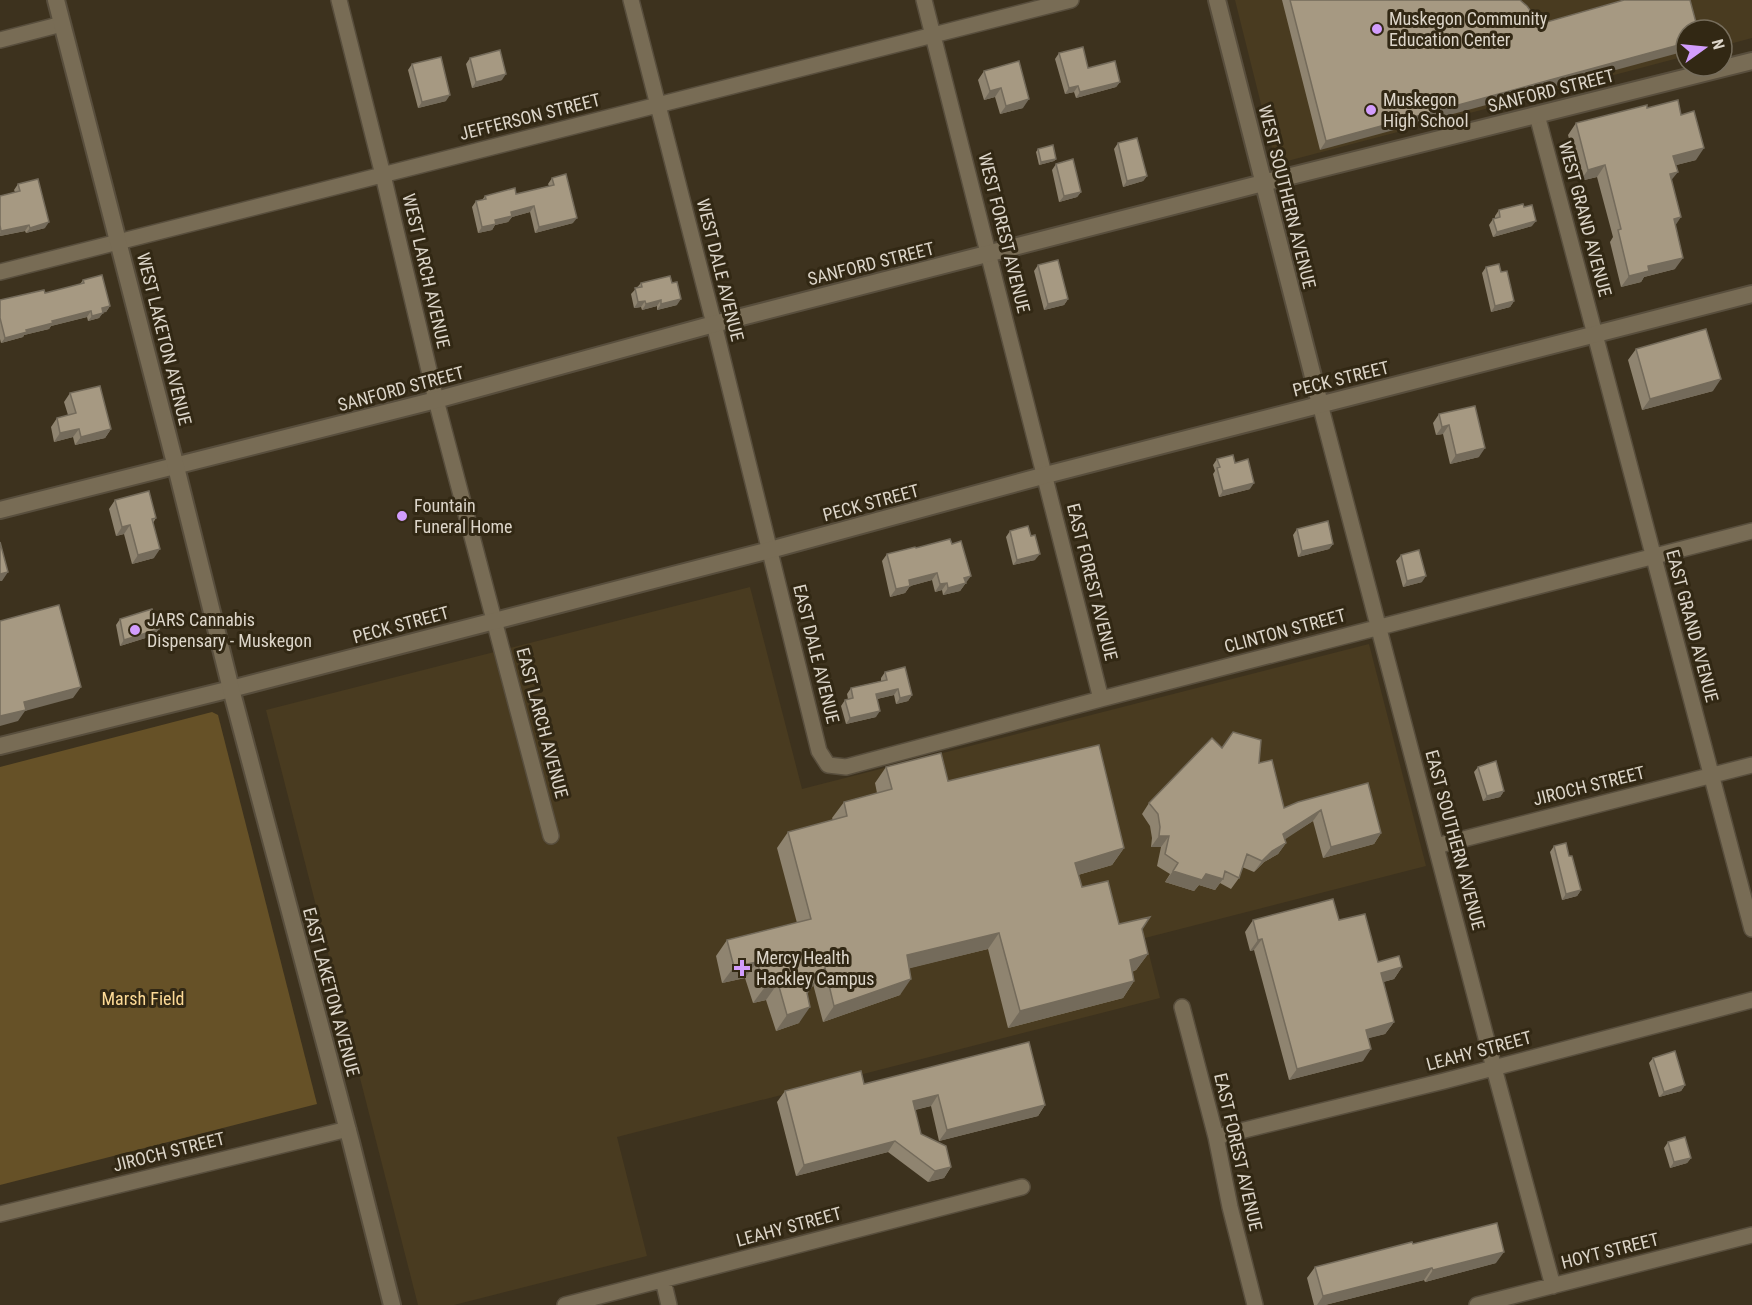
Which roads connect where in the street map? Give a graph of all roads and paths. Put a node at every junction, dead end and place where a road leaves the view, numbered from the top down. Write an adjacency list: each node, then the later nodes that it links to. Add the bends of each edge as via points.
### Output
1 (56, 0): 7 (street, WEST LAKETON AVENUE)
2 (339, 0): 13 (street, WEST LARCH AVENUE)
3 (631, 0): 11 (street, WEST DALE AVENUE)
4 (924, 0): 8 (street, WEST FOREST AVENUE)
5 (1071, 0): 8 (street, JEFFERSON STREET)
6 (1216, 0): 14 (street, WEST SOUTHERN AVENUE)
7 (62, 24): 9 (street); 15 (street, WEST LAKETON AVENUE)
8 (933, 36): 11 (street, JEFFERSON STREET); 16 (street, WEST FOREST AVENUE)
9 (0, 40)
10 (1752, 61): 12 (street, SANFORD STREET)
11 (658, 104): 13 (street, JEFFERSON STREET); 19 (street, WEST DALE AVENUE)
12 (1538, 115): 14 (street, SANFORD STREET); 20 (street, WEST GRAND AVENUE)
13 (383, 175): 15 (street, JEFFERSON STREET); 21 (street, WEST LARCH AVENUE)
14 (1263, 183): 16 (street, SANFORD STREET); 22 (street, WEST SOUTHERN AVENUE)
15 (119, 243): 17 (street, JEFFERSON STREET); 23 (street, WEST LAKETON AVENUE)
16 (989, 254): 19 (street, SANFORD STREET); 24 (street, WEST FOREST AVENUE)
17 (0, 272)
18 (1752, 294): 20 (street, PECK STREET)
19 (714, 324): 21 (street, SANFORD STREET); 27 (street, WEST DALE AVENUE)
20 (1594, 334): 22 (street, PECK STREET); 28 (street, EAST GRAND AVENUE)
21 (436, 400): 23 (street, SANFORD STREET); 29 (street, WEST LARCH AVENUE)
22 (1320, 404): 24 (street, PECK STREET); 30 (street, EAST SOUTHERN AVENUE)
23 (176, 466): 25 (street, SANFORD STREET); 31 (street, WEST LAKETON AVENUE)
24 (1046, 475): 27 (street, PECK STREET); 32 (street, EAST FOREST AVENUE)
25 (0, 510)
26 (1752, 531): 28 (street, CLINTON STREET)
27 (770, 550): 29 (street, PECK STREET); 34 (street, EAST DALE AVENUE, via 819,751)
28 (1653, 555): 30 (street, CLINTON STREET); 36 (street, EAST GRAND AVENUE)
29 (495, 620): 31 (street, PECK STREET); 37 (street, EAST LARCH AVENUE)
30 (1378, 627): 32 (street, CLINTON STREET); 38 (street, EAST SOUTHERN AVENUE)
31 (231, 689): 33 (street, PECK STREET); 43 (street, EAST LAKETON AVENUE)
32 (1101, 699): 34 (street, CLINTON STREET, via 846,767)
33 (0, 746)
34 (828, 765)
35 (1752, 765): 36 (street, JIROCH STREET)
36 (1712, 775): 38 (street, JIROCH STREET); 39 (street, EAST GRAND AVENUE)
37 (551, 836)
38 (1436, 846): 42 (street, EAST SOUTHERN AVENUE)
39 (1752, 930)
40 (1752, 1000): 42 (street, LEAHY STREET)
41 (1182, 1007): 44 (street, EAST FOREST AVENUE)
42 (1494, 1068): 44 (street, LEAHY STREET); 49 (street, EAST SOUTHERN AVENUE)
43 (348, 1129): 46 (street, JIROCH STREET); 50 (street, EAST LAKETON AVENUE)
44 (1216, 1137): 53 (street, EAST FOREST AVENUE)
45 (1022, 1187): 48 (street, LEAHY STREET)
46 (0, 1214)
47 (1752, 1235): 49 (street, HOYT STREET)
48 (663, 1280): 51 (street, LEAHY STREET); 52 (street)
49 (1553, 1286): 54 (street, HOYT STREET)
50 (392, 1305)
51 (565, 1305)
52 (669, 1305)
53 (1255, 1305)
54 (1477, 1305)

